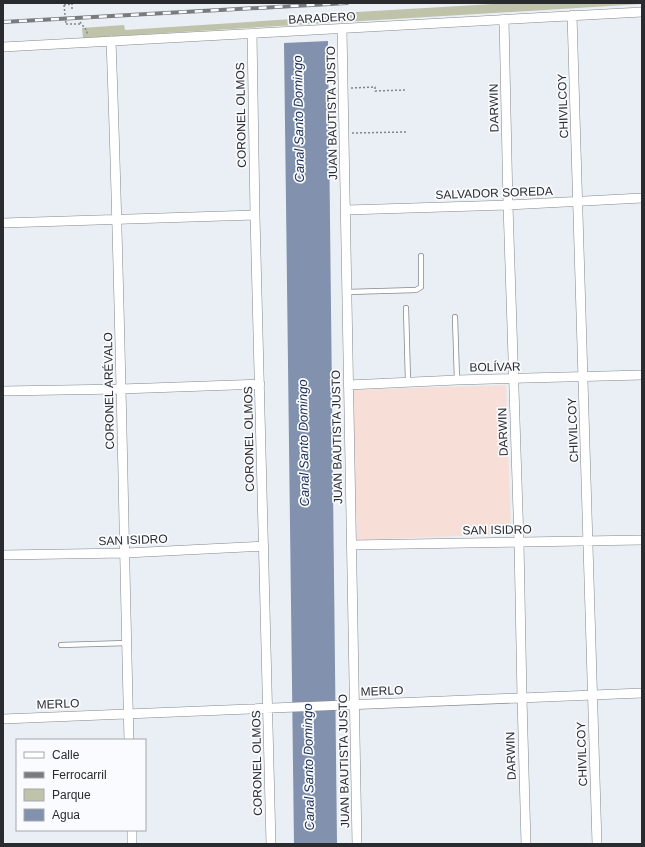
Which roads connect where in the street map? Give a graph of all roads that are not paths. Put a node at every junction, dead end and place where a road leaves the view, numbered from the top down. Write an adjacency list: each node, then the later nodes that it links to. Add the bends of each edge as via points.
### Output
1 (642, 12): 2 (street, BARADERO)
2 (572, 15): 3 (street, BARADERO); 9 (street, CHIVILCOY)
3 (504, 19): 4 (street, BARADERO); 10 (street, DARWIN)
4 (342, 29): 5 (street, BARADERO); 11 (street, JUAN BAUTISTA JUSTO)
5 (252, 34): 6 (street, BARADERO); 12 (street, CORONEL OLMOS)
6 (111, 41): 7 (street, BARADERO); 13 (street, CORONEL ARÉVALO)
7 (3, 47)
8 (642, 198): 9 (street, SALVADOR SOREDA)
9 (578, 201): 10 (street, SALVADOR SOREDA); 20 (street, CHIVILCOY)
10 (508, 205): 11 (street, SALVADOR SOREDA); 21 (street, DARWIN)
11 (346, 210): 16 (street, JUAN BAUTISTA JUSTO)
12 (255, 215): 13 (street); 24 (street, CORONEL OLMOS)
13 (118, 219): 14 (street); 26 (street, CORONEL ARÉVALO)
14 (3, 222)
15 (421, 256): 16 (lane, via 419,289)
16 (347, 292): 25 (street, JUAN BAUTISTA JUSTO)
17 (406, 308): 23 (lane)
18 (455, 318): 22 (lane)
19 (642, 375): 20 (street, BOLÍVAR)
20 (583, 377): 21 (street, BOLÍVAR); 28 (street, CHIVILCOY)
21 (514, 379): 22 (street, BOLÍVAR); 30 (street, DARWIN)
22 (458, 380): 23 (street, BOLÍVAR)
23 (408, 382): 25 (street, BOLÍVAR)
24 (260, 384): 26 (street); 32 (street, CORONEL OLMOS)
25 (348, 385): 31 (street, JUAN BAUTISTA JUSTO)
26 (120, 389): 27 (street); 33 (street, CORONEL ARÉVALO)
27 (3, 391)
28 (588, 540): 29 (street, SAN ISIDRO); 30 (street, SAN ISIDRO); 38 (street, CHIVILCOY)
29 (642, 540)
30 (519, 542): 31 (street, SAN ISIDRO); 39 (street, DARWIN)
31 (352, 545): 40 (street, JUAN BAUTISTA JUSTO)
32 (264, 546): 33 (street, SAN ISIDRO); 41 (street, CORONEL OLMOS)
33 (126, 553): 34 (street, SAN ISIDRO); 35 (street, CORONEL ARÉVALO)
34 (3, 555)
35 (127, 643): 36 (lane); 42 (street, CORONEL ARÉVALO)
36 (61, 645)
37 (642, 693): 38 (street, MERLO)
38 (592, 695): 39 (street, MERLO); 50 (street, CHIVILCOY)
39 (522, 698): 40 (street, MERLO); 49 (street, DARWIN)
40 (355, 704): 41 (street, MERLO); 48 (street, JUAN BAUTISTA JUSTO)
41 (268, 708): 42 (street, MERLO); 47 (street, CORONEL OLMOS)
42 (129, 713): 43 (street, MERLO); 44 (street, CORONEL ARÉVALO)
43 (3, 719)
44 (129, 739)
45 (132, 831): 46 (street)
46 (132, 844)
47 (271, 844)
48 (357, 844)
49 (526, 844)
50 (597, 844)

